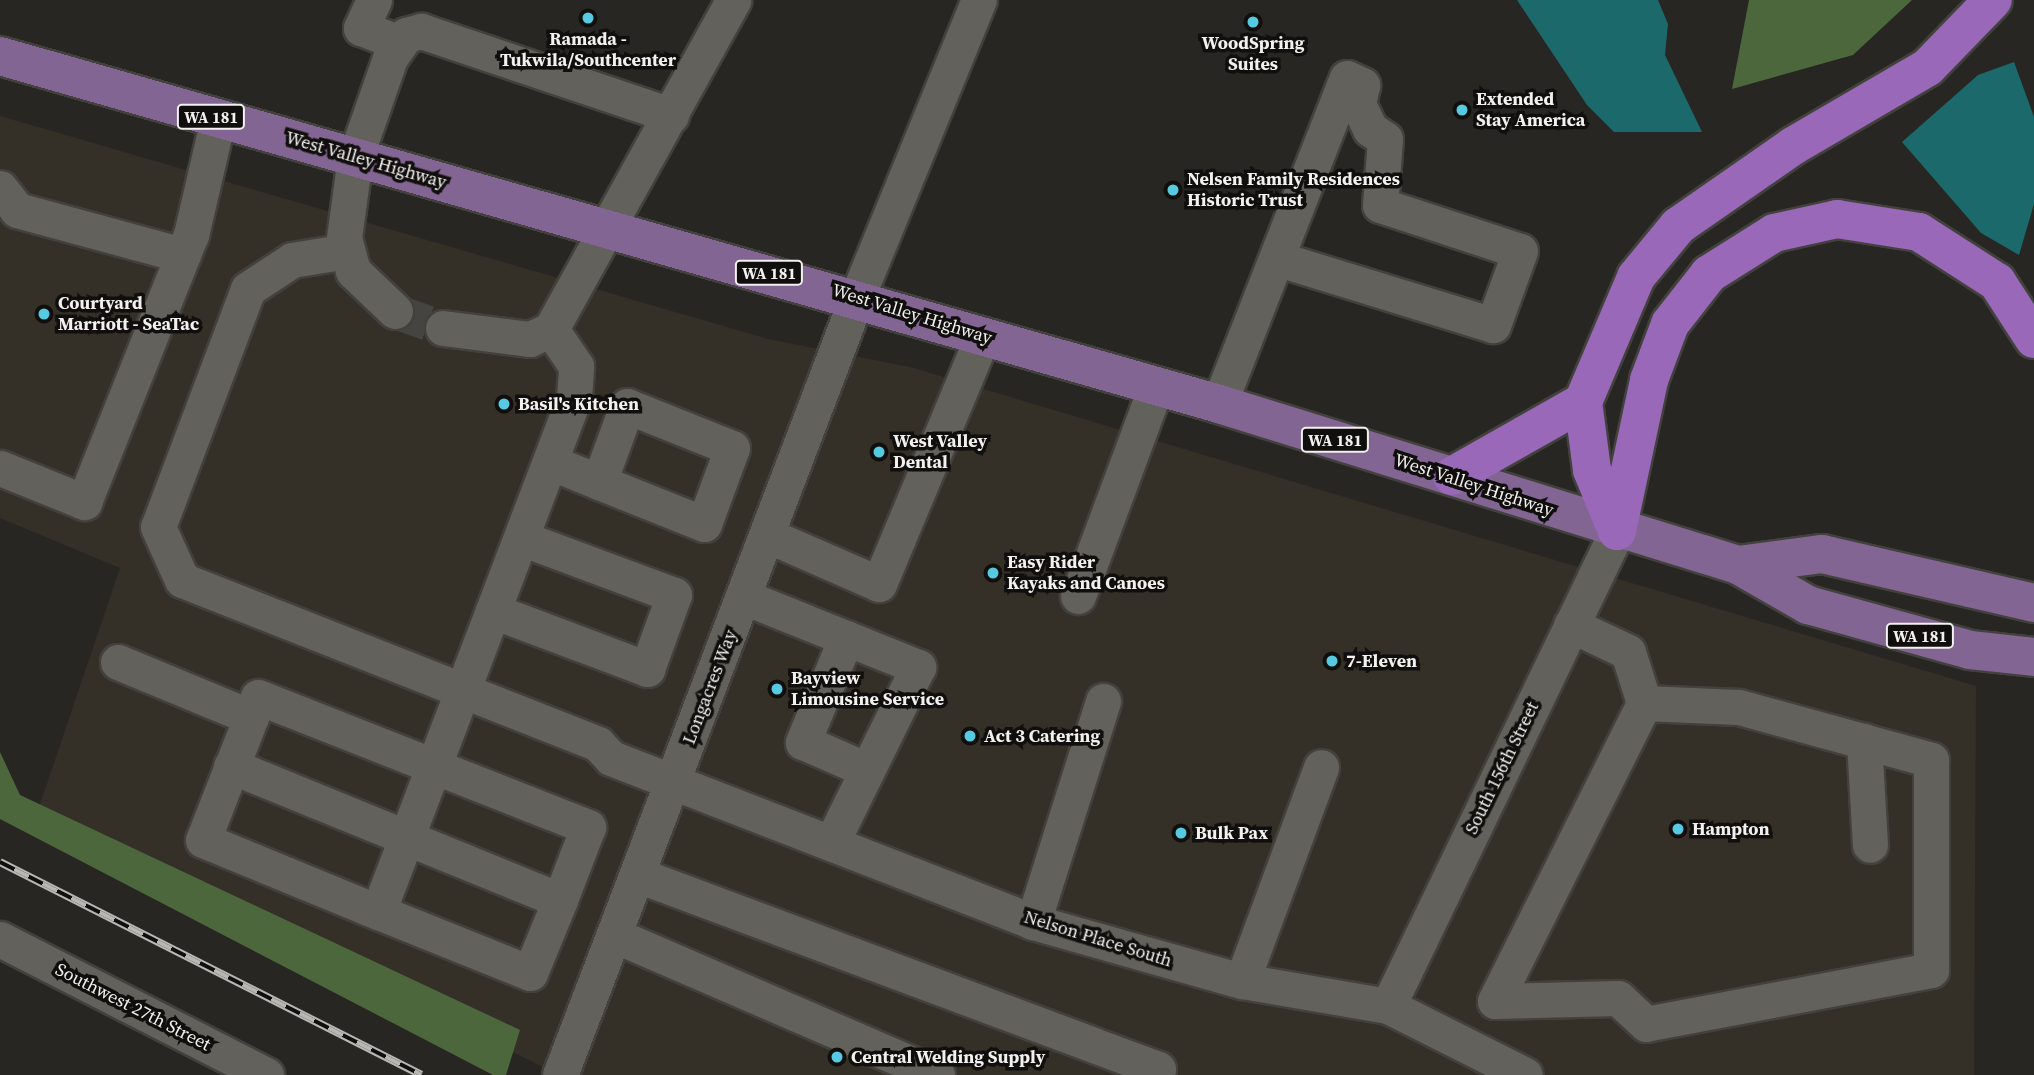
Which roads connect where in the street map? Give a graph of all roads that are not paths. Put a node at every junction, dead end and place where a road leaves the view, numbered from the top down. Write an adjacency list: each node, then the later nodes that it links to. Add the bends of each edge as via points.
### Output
1 (374, 0): 5 (street, via 361,28)
2 (733, 0): 7 (street)
3 (979, 0): 15 (street, Longacres Way)
4 (1993, 0): 22 (highway, via 1928,67 1793,146 1678,226 1617,311)
5 (398, 42): 7 (street, via 421,31); 9 (street)
6 (0, 56): 8 (main road, West Valley Highway / WA 181)
7 (671, 115): 11 (street)
8 (218, 119): 9 (main road, West Valley Highway / WA 181); 13 (street)
9 (355, 158): 11 (main road, West Valley Highway / WA 181); 12 (street)
10 (0, 188): 13 (street, via 17,210)
11 (610, 229): 15 (main road, West Valley Highway / WA 181); 18 (street)
12 (346, 251): 16 (street, via 363,285); 40 (street, Nelson Place South, via 292,260 248,289 158,527 163,550 182,580)
13 (183, 255): 25 (street, via 83,502)
14 (1279, 260): 14 (street, via 1347,78 1362,85 1358,104 1370,129 1385,139 1380,205 1520,251 1493,325); 23 (street)
15 (857, 298): 19 (main road, West Valley Highway / WA 181); 29 (street, Longacres Way)
16 (395, 311)
17 (443, 328): 18 (street, via 530,339)
18 (551, 329): 24 (street, via 576,366 574,398)
19 (984, 335): 21 (main road, West Valley Highway / WA 181); 29 (street, via 879,584)
20 (2034, 339): 28 (highway, via 1997,282 1919,232 1837,219 1774,233 1709,274 1670,324 1649,380)
21 (1156, 386): 23 (main road, West Valley Highway / WA 181); 32 (street)
22 (1583, 402): 26 (highway); 28 (highway, via 1592,470)
23 (1219, 404): 26 (main road, West Valley Highway / WA 181)
24 (550, 462): 27 (street); 30 (street)
25 (0, 468)
26 (1452, 476): 28 (main road, West Valley Highway / WA 181)
27 (599, 482)
28 (1617, 531): 31 (main road, West Valley Highway / WA 181); 36 (street, South 156th Street)
29 (767, 535): 33 (street, Longacres Way)
30 (521, 538): 35 (street); 35 (street, via 674,595 647,669)
31 (1738, 565): 34 (main road, West Valley Highway / WA 181, via 1822,554); 38 (main road, West Valley Highway / WA 181, via 1808,605 1970,650)
32 (1079, 596)
33 (744, 597): 37 (street); 49 (street, Longacres Way)
34 (2034, 603)
35 (493, 611): 40 (street)
36 (1571, 625): 42 (street, via 1628,652); 60 (street, South 156th Street)
37 (846, 638): 48 (street, via 803,742); 48 (street, via 918,667)
38 (2034, 657)
39 (118, 662): 43 (street)
40 (464, 690): 47 (street); 49 (street, Nelson Place South, via 598,744 605,756)
41 (1102, 701): 56 (street)
42 (1644, 703): 44 (street, via 1740,707); 44 (street, via 1495,1001 1618,998 1646,1024 1931,970 1931,760)
43 (251, 717): 45 (street); 47 (street, via 258,697)
44 (1864, 741): 52 (street)
45 (231, 766): 50 (street); 55 (street, via 203,840)
46 (1321, 767): 59 (street)
47 (433, 769): 50 (street); 54 (street, via 588,827)
48 (867, 770): 51 (street)
49 (678, 773): 51 (street, Nelson Place South); 53 (street, Longacres Way)
50 (408, 837): 54 (street); 55 (street)
51 (832, 842): 56 (street, Nelson Place South)
52 (1870, 845)
53 (638, 875): 57 (street, Longacres Way); 64 (street, via 1158,1069)
54 (560, 900): 55 (street, via 530,973)
55 (378, 912)
56 (1032, 922): 59 (street, Nelson Place South)
57 (614, 935): 62 (street, Longacres Way); 63 (street)
58 (0, 939): 61 (street, Southwest 27th Street)
59 (1242, 981): 60 (street, Nelson Place South)
60 (1388, 1006): 65 (street, Nelson Place South)
61 (266, 1075)
62 (560, 1075)
63 (937, 1075)
64 (1156, 1075)
65 (1525, 1075)

